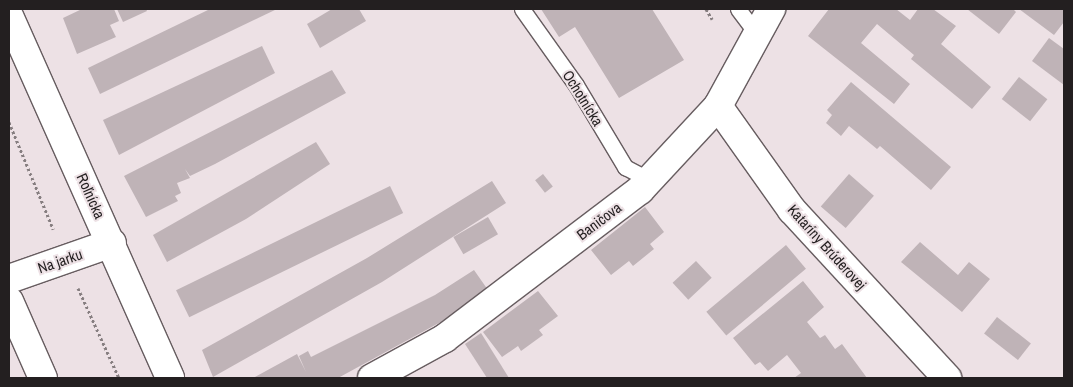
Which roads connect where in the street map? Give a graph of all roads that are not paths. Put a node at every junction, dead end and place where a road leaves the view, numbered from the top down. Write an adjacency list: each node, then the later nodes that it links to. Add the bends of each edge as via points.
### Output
1 (522, 9): 7 (lane, Ochotnícka, via 576,85 625,167)
2 (738, 9): 5 (lane)
3 (771, 9): 5 (street, Baničova)
4 (9, 16): 8 (street, Roľnícka)
5 (758, 34): 6 (street, Baničova)
6 (718, 106): 7 (street, Baničova); 14 (street, Kataríny Brúderovej, via 792,210)
7 (644, 185): 13 (street, Baničova, via 445,338)
8 (112, 243): 9 (street, Na jarku); 12 (street, Roľnícka)
9 (9, 280)
10 (9, 300): 11 (street)
11 (43, 378)
12 (170, 378)
13 (372, 378)
14 (947, 378)

